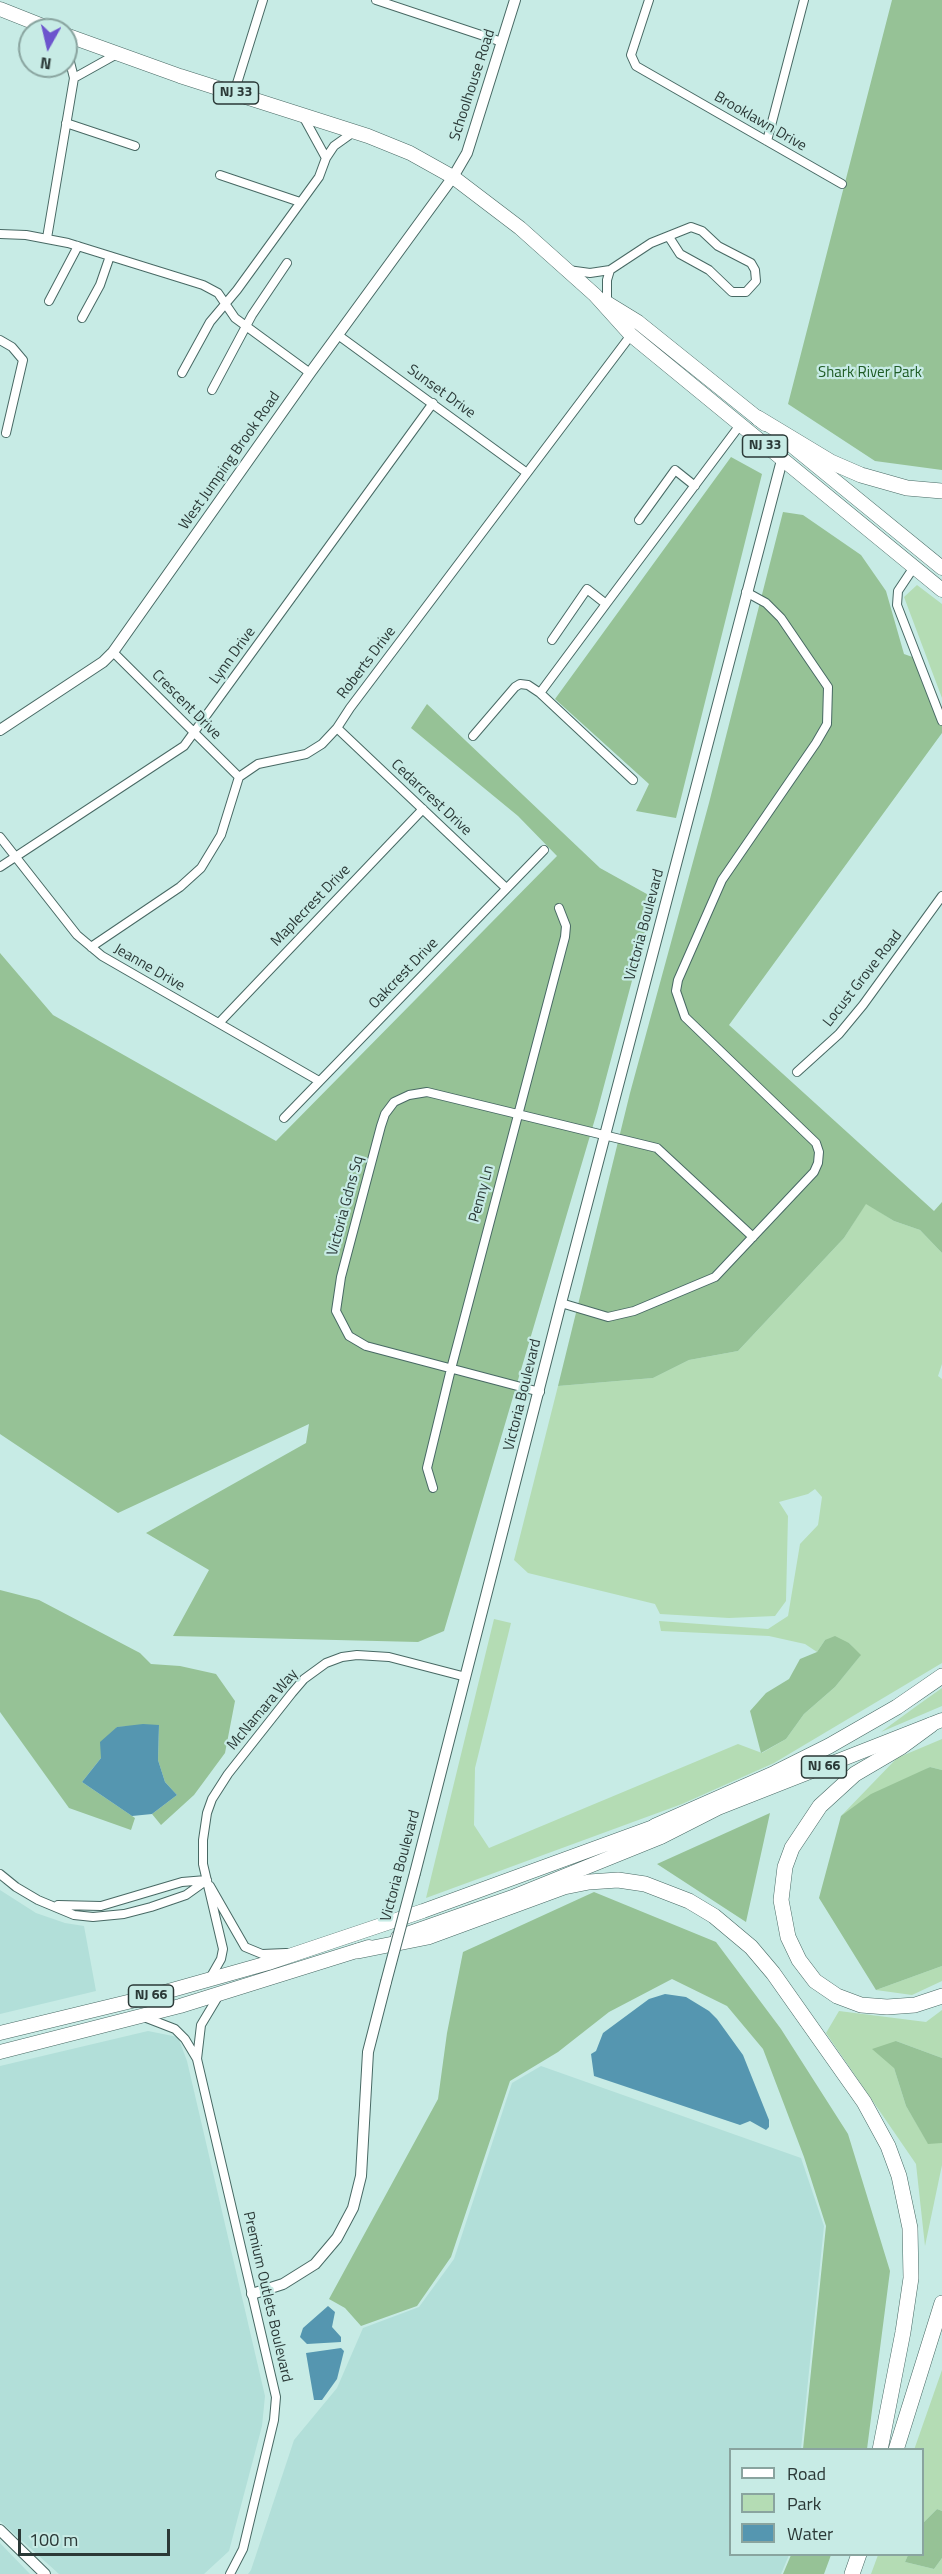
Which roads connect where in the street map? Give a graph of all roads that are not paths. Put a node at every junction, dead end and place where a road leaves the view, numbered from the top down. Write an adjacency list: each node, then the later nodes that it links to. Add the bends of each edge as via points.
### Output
1 (263, 0): 13 (street)
2 (376, 0): 9 (street)
3 (516, 0): 9 (street, Schoolhouse Road)
4 (649, 0): 17 (street, Brooklawn Drive, via 631,58 636,66)
5 (804, 0): 17 (street)
6 (0, 9): 7 (highway)
7 (22, 18)
8 (78, 39): 10 (highway, NJ 33)
9 (502, 42): 21 (street, Schoolhouse Road, via 467,153)
10 (117, 54): 11 (street); 13 (highway, NJ 33)
11 (78, 75)
12 (74, 78): 15 (street)
13 (234, 93): 14 (highway, NJ 33)
14 (302, 114): 16 (highway, NJ 33); 19 (street)
15 (66, 123): 18 (street); 26 (street)
16 (355, 131): 19 (street, via 334,146); 21 (highway, NJ 33, via 410,153)
17 (766, 141): 22 (street, Brooklawn Drive)
18 (135, 146)
19 (326, 158): 23 (street, via 322,172)
20 (220, 175): 23 (street)
21 (453, 177): 30 (highway, NJ 33); 37 (street, West Jumping Brook Road)
22 (842, 184)
23 (300, 202): 34 (street)
24 (0, 234): 26 (street)
25 (669, 237): 25 (street, via 680,254 709,270 732,292 746,292 756,281 751,263 718,246 697,228); 31 (street, via 651,243)
26 (47, 238): 27 (street)
27 (78, 246): 28 (street); 33 (street)
28 (110, 256): 34 (street, via 203,285 218,293); 35 (street)
29 (287, 263): 36 (street)
30 (567, 270): 31 (street); 32 (highway, NJ 33)
31 (610, 270): 32 (street)
32 (601, 299): 38 (highway, NJ 33); 44 (highway, NJ 33, via 638,322)
33 (49, 301)
34 (225, 304): 36 (street); 40 (street, via 210,322)
35 (82, 318)
36 (246, 326): 41 (street); 42 (street)
37 (338, 334): 41 (street, West Jumping Brook Road); 43 (street, Sunset Drive)
38 (631, 336): 45 (highway, NJ 33); 48 (street, Roberts Drive)
39 (0, 340): 46 (street, via 23,360)
40 (182, 373)
41 (310, 373): 58 (street, West Jumping Brook Road)
42 (212, 390)
43 (433, 403): 48 (street, Sunset Drive); 63 (street, Lynn Drive)
44 (758, 418): 50 (highway, via 831,462 861,475 907,488); 53 (highway, NJ 33)
45 (740, 425): 47 (highway, NJ 33); 49 (street)
46 (6, 433)
47 (782, 460): 52 (highway, NJ 33); 55 (street, Victoria Boulevard)
48 (527, 472): 61 (street, Roberts Drive)
49 (695, 486): 51 (street, via 675,470); 56 (street)
50 (942, 491)
51 (639, 520)
52 (914, 567): 54 (highway, NJ 33); 60 (street, via 898,591 897,605)
53 (942, 568)
54 (942, 590)
55 (746, 592): 81 (street, Victoria Boulevard); 82 (street, via 766,603 781,618 828,687 829,705 827,724 816,743 722,880 676,991 685,1017 816,1143 819,1152 814,1172)
56 (606, 604): 57 (street, via 587,589); 59 (street)
57 (552, 639)
58 (113, 652): 62 (street, West Jumping Brook Road, via 104,662); 63 (street, Crescent Drive)
59 (540, 693): 64 (street, via 520,684); 66 (street)
60 (942, 721)
61 (337, 728): 65 (street, Roberts Drive, via 306,754 258,764); 67 (street, Cedarcrest Drive)
62 (0, 730)
63 (195, 733): 65 (street, Crescent Drive); 70 (street, Lynn Drive, via 178,750)
64 (473, 736)
65 (238, 777): 75 (street, via 221,835 201,868 180,887)
66 (633, 780)
67 (423, 809): 72 (street, Cedarcrest Drive); 76 (street, Maplecrest Drive)
68 (0, 837): 70 (street, Jeanne Drive)
69 (544, 850): 72 (street, Oakcrest Drive)
70 (15, 857): 71 (street, Lynn Drive); 75 (street, Jeanne Drive)
71 (0, 867)
72 (506, 888): 78 (street, Oakcrest Drive)
73 (942, 896): 77 (street, Locust Grove Road, via 839,1034)
74 (559, 908): 79 (street, Penny Ln, via 566,926 565,938)
75 (91, 947): 76 (street, Jeanne Drive)
76 (219, 1023): 78 (street, Jeanne Drive)
77 (796, 1072)
78 (319, 1081): 80 (street, Oakcrest Drive)
79 (517, 1114): 81 (street, Victoria Gdns Sq); 84 (street, Penny Ln); 84 (street, Victoria Gdns Sq, via 426,1092 394,1102 381,1126 341,1277 336,1311 349,1336 366,1346)
80 (284, 1118)
81 (605, 1137): 82 (street, Victoria Gdns Sq, via 657,1148); 83 (street, Victoria Boulevard)
82 (753, 1237): 83 (street, via 715,1277 634,1311 608,1317)
83 (561, 1303): 85 (street, Victoria Boulevard)
84 (451, 1369): 85 (street, Victoria Gdns Sq); 86 (street, Penny Ln, via 427,1468)
85 (540, 1392): 88 (street, Victoria Boulevard)
86 (433, 1488)
87 (942, 1676): 91 (highway, via 829,1746)
88 (466, 1677): 93 (street, McNamara Way, via 389,1657 364,1655 334,1660 304,1679 213,1798 203,1839); 104 (street, Victoria Boulevard, bridge, via 369,2052 361,2176 352,2208 337,2238 315,2264 283,2284)
89 (936, 1723): 90 (highway, NJ 66); 99 (highway, via 855,1774 820,1806 792,1848 781,1900 788,1937 799,1960 815,1981 837,1996 861,2005 888,2007 915,2005)
90 (718, 1808): 91 (highway, NJ 66); 95 (highway, NJ 66, via 661,1837 515,1896)
91 (655, 1826): 96 (highway, NJ 66)
92 (0, 1874): 94 (street)
93 (207, 1880): 94 (street, via 182,1882 101,1906); 94 (street, via 186,1895 113,1916 83,1917); 96 (street, McNamara Way, via 245,1947 262,1954); 97 (street, McNamara Way, via 223,1949)
94 (48, 1904)
95 (358, 1951): 98 (highway, NJ 66); 106 (highway, via 428,1937 564,1887 618,1880 645,1884 689,1901 751,1947 864,2102 899,2176 910,2228 911,2278)
96 (301, 1952): 97 (highway, NJ 66)
97 (208, 1980): 101 (highway, NJ 66)
98 (219, 1995): 100 (highway, NJ 66); 103 (street, Premium Outlets Boulevard, via 201,2025)
99 (942, 1996)
100 (143, 2016): 102 (highway, NJ 66); 103 (street, Premium Outlets Boulevard, via 175,2029)
101 (0, 2033)
102 (0, 2052)
103 (197, 2059): 104 (street, Premium Outlets Boulevard)
104 (252, 2294): 111 (street, Premium Outlets Boulevard, via 276,2404 243,2549)
105 (942, 2303): 107 (highway)
106 (879, 2448)
107 (897, 2448)
108 (0, 2530): 110 (street)
109 (858, 2556): 112 (highway)
110 (45, 2574)
111 (230, 2574)
112 (852, 2574)

